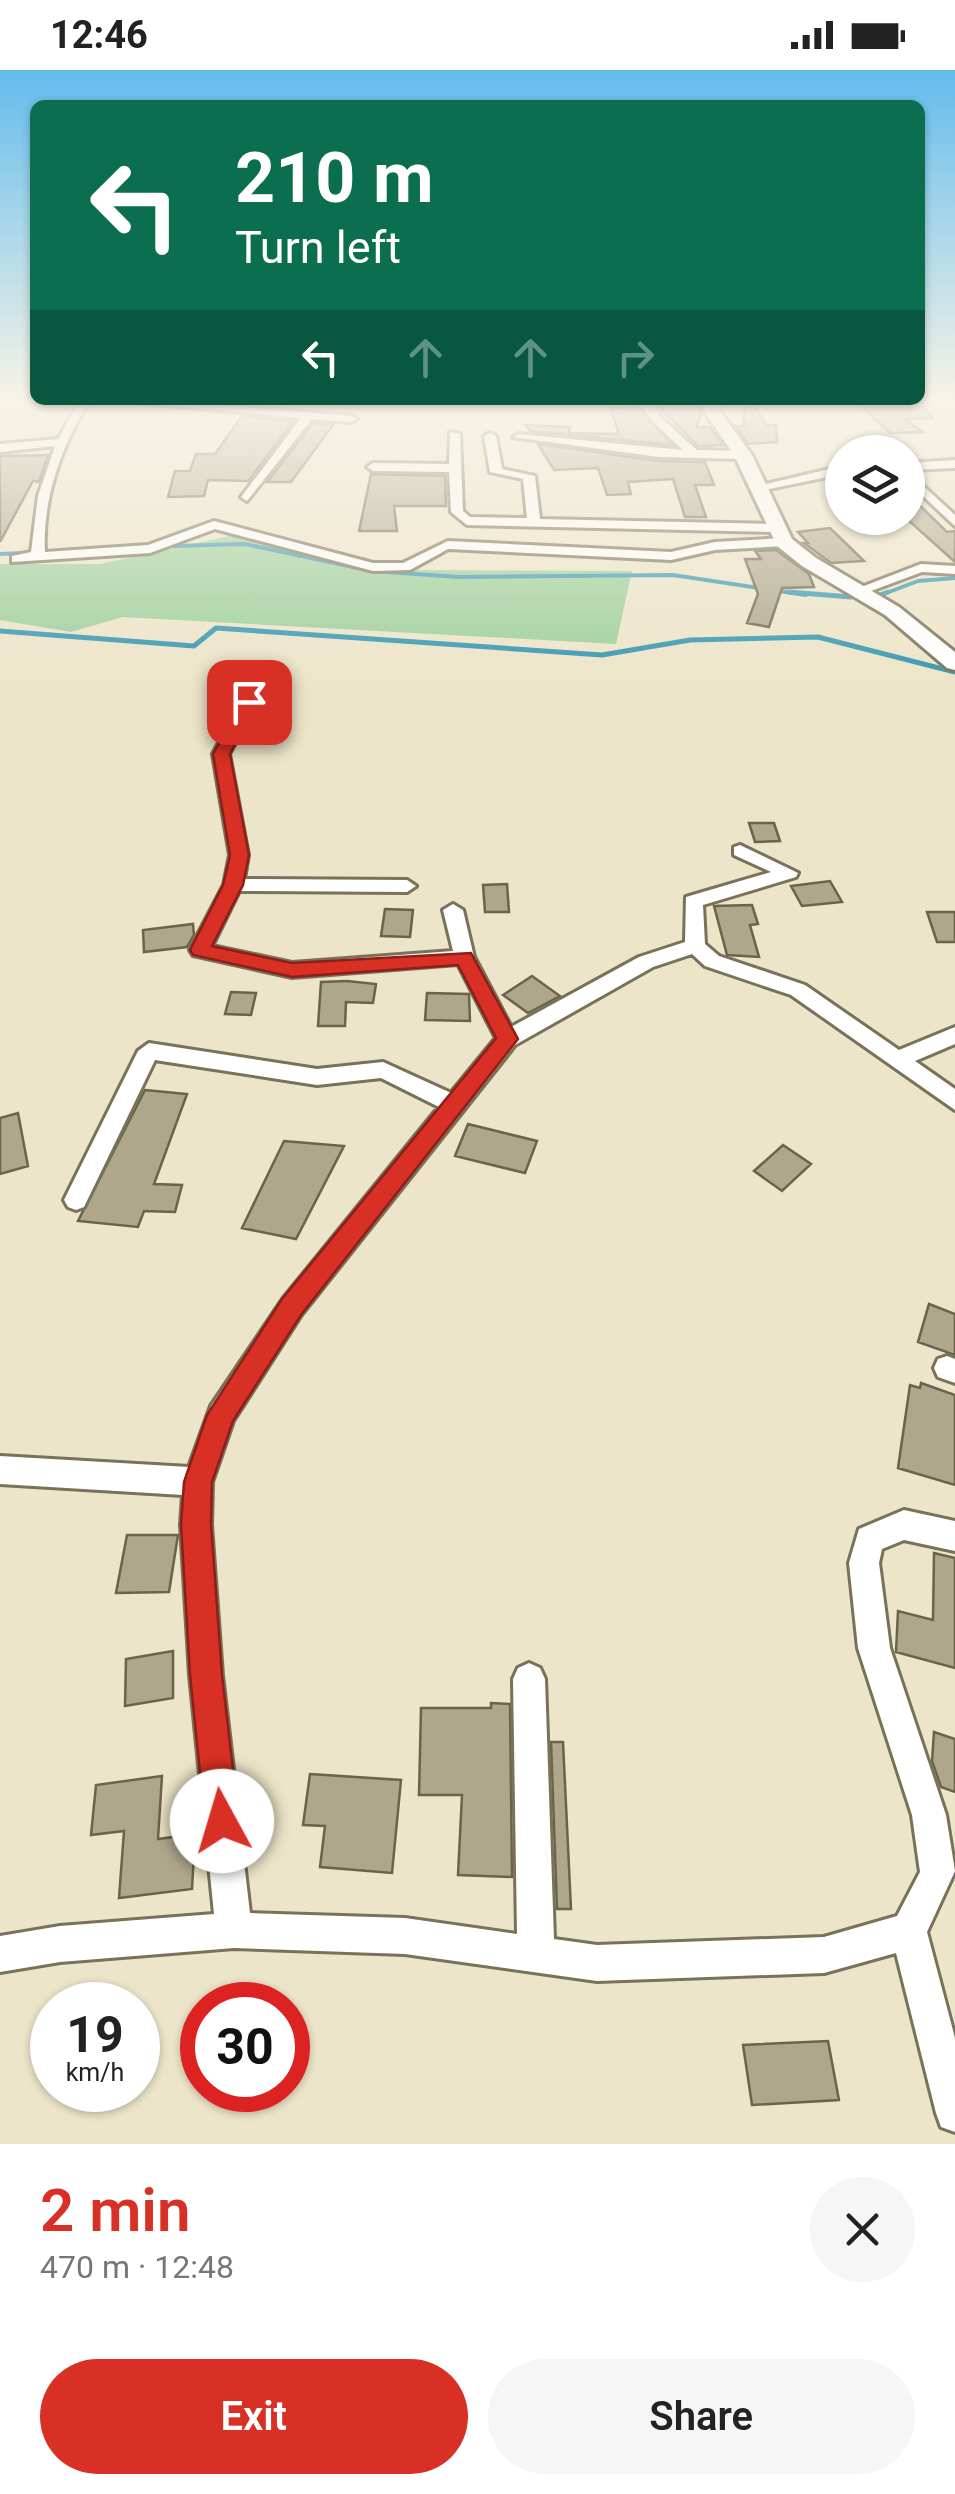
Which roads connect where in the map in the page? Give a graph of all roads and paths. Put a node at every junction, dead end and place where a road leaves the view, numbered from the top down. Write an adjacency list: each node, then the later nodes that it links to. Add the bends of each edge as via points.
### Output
1 (46, 495): 9 (street, via 34,536)
2 (457, 495): 7 (street, via 459,518)
3 (531, 495): 7 (street)
4 (763, 495): 8 (street)
5 (927, 495): 6 (street)
6 (955, 522)
7 (534, 523): 8 (street)
8 (780, 535): 9 (street, via 671,556 448,544 408,567 390,568 214,525 150,549); 12 (street)
9 (36, 557): 10 (street)
10 (17, 559)
11 (955, 570): 12 (street, via 920,568)
12 (858, 591): 13 (street)
13 (955, 662)
14 (249, 702): 16 (street, via 221,754 239,855)
15 (740, 851): 19 (street, via 790,873 693,901)
16 (233, 885): 17 (street); 20 (street, via 200,950 292,970)
17 (406, 886)
18 (452, 910): 20 (street)
19 (696, 946): 22 (street, via 646,962); 23 (street, via 712,961 798,990)
20 (464, 958): 22 (street)
21 (955, 1035): 23 (street)
22 (507, 1039): 25 (street)
23 (897, 1060): 24 (street)
24 (955, 1101)
25 (455, 1105): 26 (street, via 383,1070 317,1076 149,1051); 28 (street, via 292,1307 221,1415)
26 (76, 1200)
27 (0, 1470): 28 (street)
28 (198, 1482): 32 (street, via 206,1675)
29 (955, 1536): 31 (street, via 904,1524 869,1539 864,1562 874,1648)
30 (529, 1679): 35 (street)
31 (942, 1820): 33 (street, via 938,1874)
32 (234, 1930): 34 (street); 35 (street, via 405,1936)
33 (909, 1931): 35 (street, via 824,1955 597,1963); 36 (street)
34 (0, 1954)
35 (536, 1954)
36 (955, 2113)

